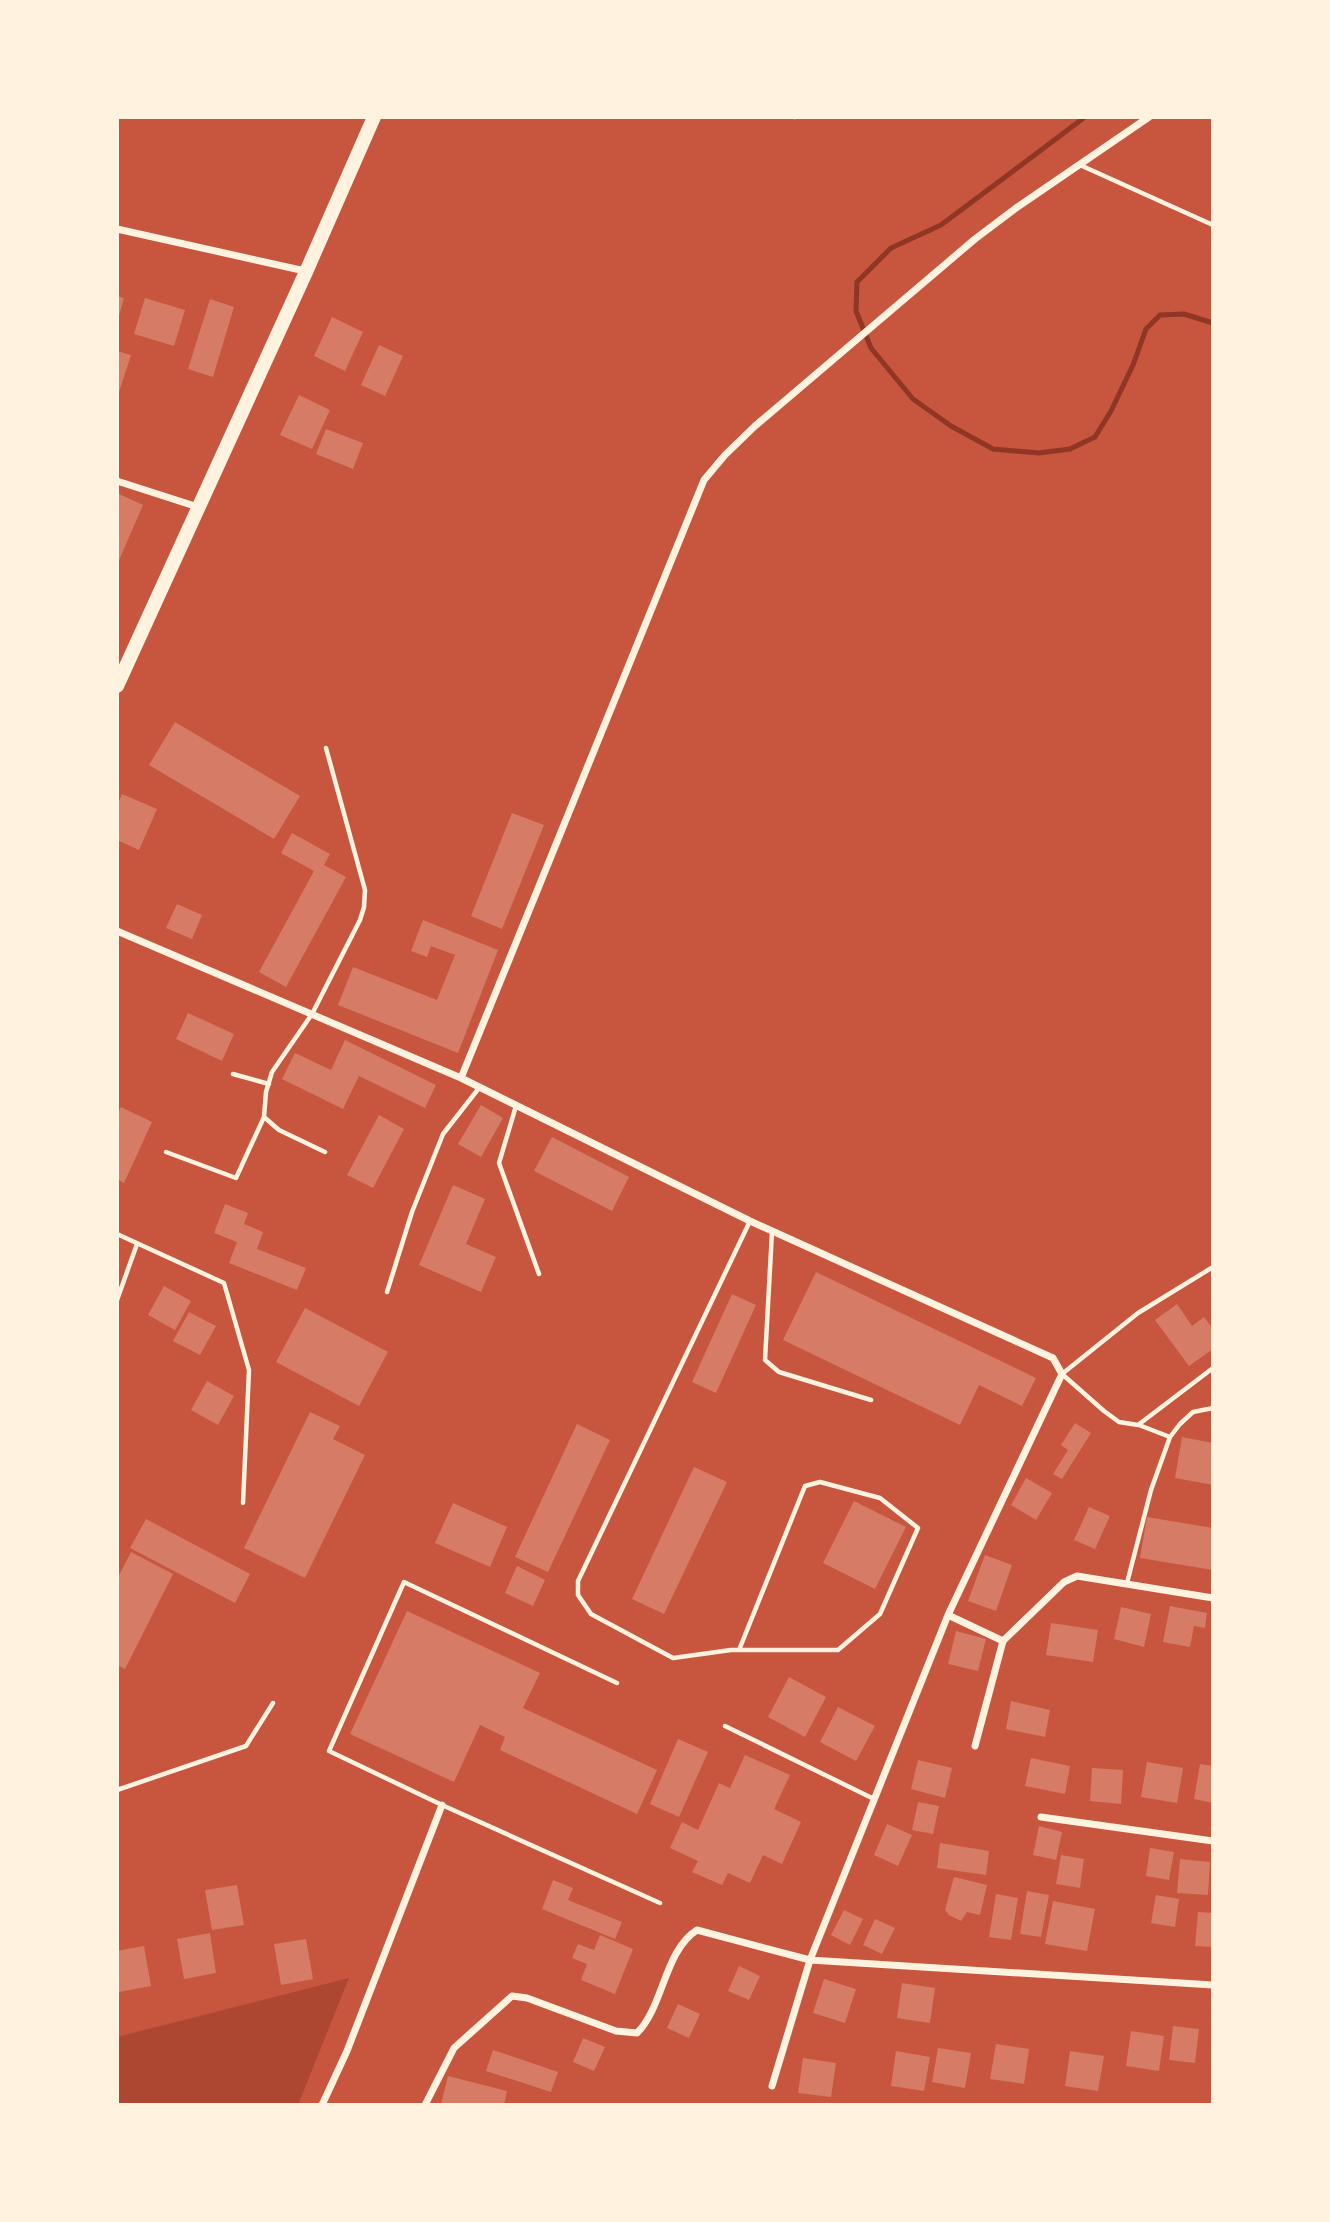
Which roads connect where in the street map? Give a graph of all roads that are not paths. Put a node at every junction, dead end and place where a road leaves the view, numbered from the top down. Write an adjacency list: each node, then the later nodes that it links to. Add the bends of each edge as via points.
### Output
1 (374, 117): 6 (main road)
2 (1149, 117): 3 (street)
3 (1079, 165): 4 (lane); 14 (street, via 975,239 755,426 705,480)
4 (1213, 225)
5 (117, 229): 6 (street)
6 (306, 272): 8 (main road)
7 (117, 481): 8 (street)
8 (198, 507): 9 (main road)
9 (117, 686)
10 (326, 748): 12 (lane, via 365,890 360,920)
11 (117, 931): 12 (street)
12 (312, 1014): 14 (street); 15 (lane, via 272,1072)
13 (233, 1074): 15 (lane)
14 (461, 1077): 16 (street)
15 (269, 1084): 18 (lane)
16 (479, 1087): 17 (street); 27 (lane, via 443,1135 411,1212)
17 (516, 1105): 21 (street); 26 (lane, via 499,1163)
18 (264, 1116): 19 (lane, via 236,1178); 20 (lane, via 279,1130)
19 (166, 1152)
20 (325, 1152)
21 (751, 1221): 22 (street); 40 (lane, via 578,1581 578,1595 591,1614 673,1658)
22 (772, 1231): 30 (street, via 1053,1358); 31 (lane, via 765,1360 779,1372)
23 (117, 1234): 24 (lane)
24 (137, 1244): 28 (lane); 35 (lane, via 224,1283 249,1370)
25 (1213, 1267): 30 (lane, via 1138,1313)
26 (539, 1274)
27 (387, 1292)
28 (117, 1300)
29 (1213, 1368): 33 (lane)
30 (1062, 1374): 33 (lane, via 1119,1422); 38 (street)
31 (871, 1400)
32 (1213, 1408): 34 (lane, via 1194,1412)
33 (1138, 1425): 34 (lane)
34 (1170, 1437): 36 (lane)
35 (243, 1503)
36 (1127, 1584): 37 (street); 39 (street, via 1077,1576 1063,1582)
37 (1213, 1598)
38 (948, 1615): 39 (street); 46 (street)
39 (1003, 1641): 44 (street)
40 (739, 1650): 40 (lane, via 838,1650 880,1614 918,1528 880,1497 820,1482 805,1486)
41 (617, 1683): 47 (lane, via 404,1581 330,1751)
42 (273, 1703): 45 (lane, via 246,1746)
43 (725, 1726): 46 (lane)
44 (975, 1746)
45 (117, 1790)
46 (875, 1800): 51 (street)
47 (442, 1805): 50 (lane); 54 (street)
48 (1041, 1817): 49 (street)
49 (1213, 1841)
50 (660, 1903)
51 (810, 1960): 52 (street); 53 (street); 55 (street, via 697,1930 687,1936 637,2034 512,1996 454,2048)
52 (1213, 1985)
53 (772, 2086)
54 (323, 2105)
55 (425, 2105)

